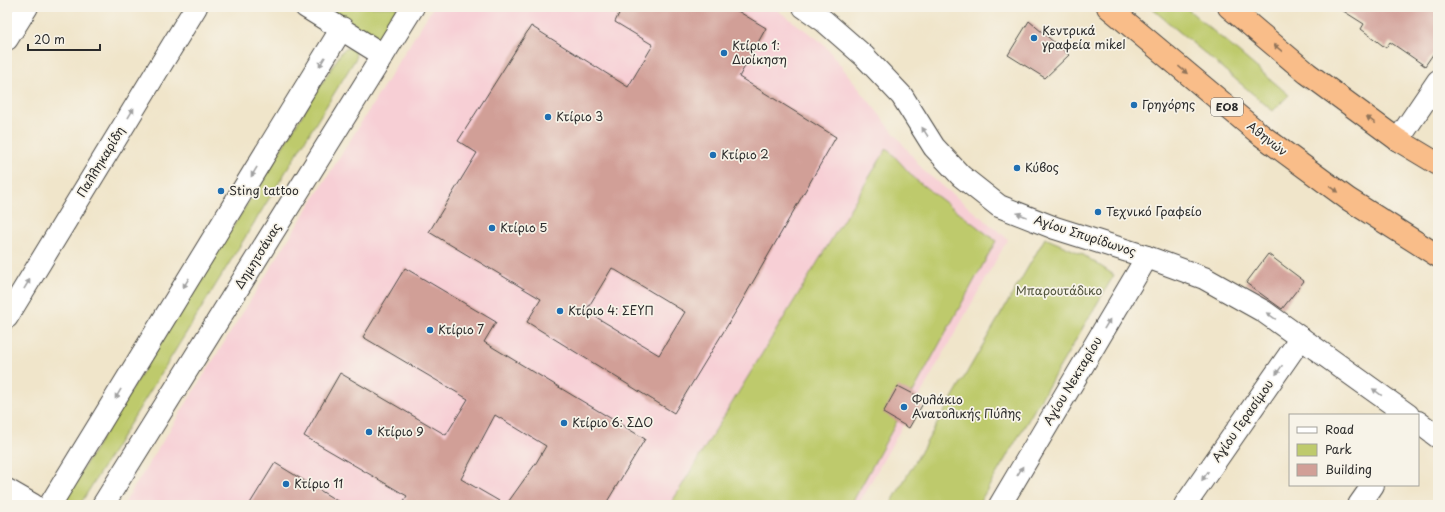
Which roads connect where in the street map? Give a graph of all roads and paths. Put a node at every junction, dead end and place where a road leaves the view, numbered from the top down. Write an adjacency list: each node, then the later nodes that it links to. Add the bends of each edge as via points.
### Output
1 (27, 7): 9 (street)
2 (196, 7): 16 (street, Παλληκαρίδη, one-way to 2)
3 (306, 7): 8 (street)
4 (413, 7): 10 (street, Δημητσάνας)
5 (804, 7): 15 (street, Αγίου Σπυρίδωνος, one-way to 5, via 1055,228 999,206 961,176 934,147 902,96 864,56)
6 (1108, 7): 14 (highway, Αθηνών / ΕΟ8, one-way to 14, via 1262,136 1348,199)
7 (1229, 7): 12 (highway, one-way to 7, via 1307,73)
8 (342, 28): 10 (street); 24 (street, one-way to 24)
9 (7, 39)
10 (383, 54): 25 (street, Δημητσάνας)
11 (1438, 81): 12 (street)
12 (1398, 140): 13 (highway)
13 (1438, 164)
14 (1438, 256)
15 (1147, 257): 17 (street, Αγίου Σπυρίδωνος, one-way to 15, via 1263,311 1204,278); 26 (street, Αγίου Νεκταρίου, one-way to 15)
16 (7, 317)
17 (1301, 338): 18 (street, Αγίου Σπυρίδωνος, one-way to 17); 27 (street, Αγίου Γερασίμου, one-way to 27)
18 (1407, 414)
19 (1419, 423): 20 (street)
20 (1438, 437)
21 (1372, 486): 28 (street)
22 (7, 490): 23 (street)
23 (33, 505)
24 (50, 505)
25 (103, 505)
26 (1000, 505)
27 (1185, 505)
28 (1359, 505)

